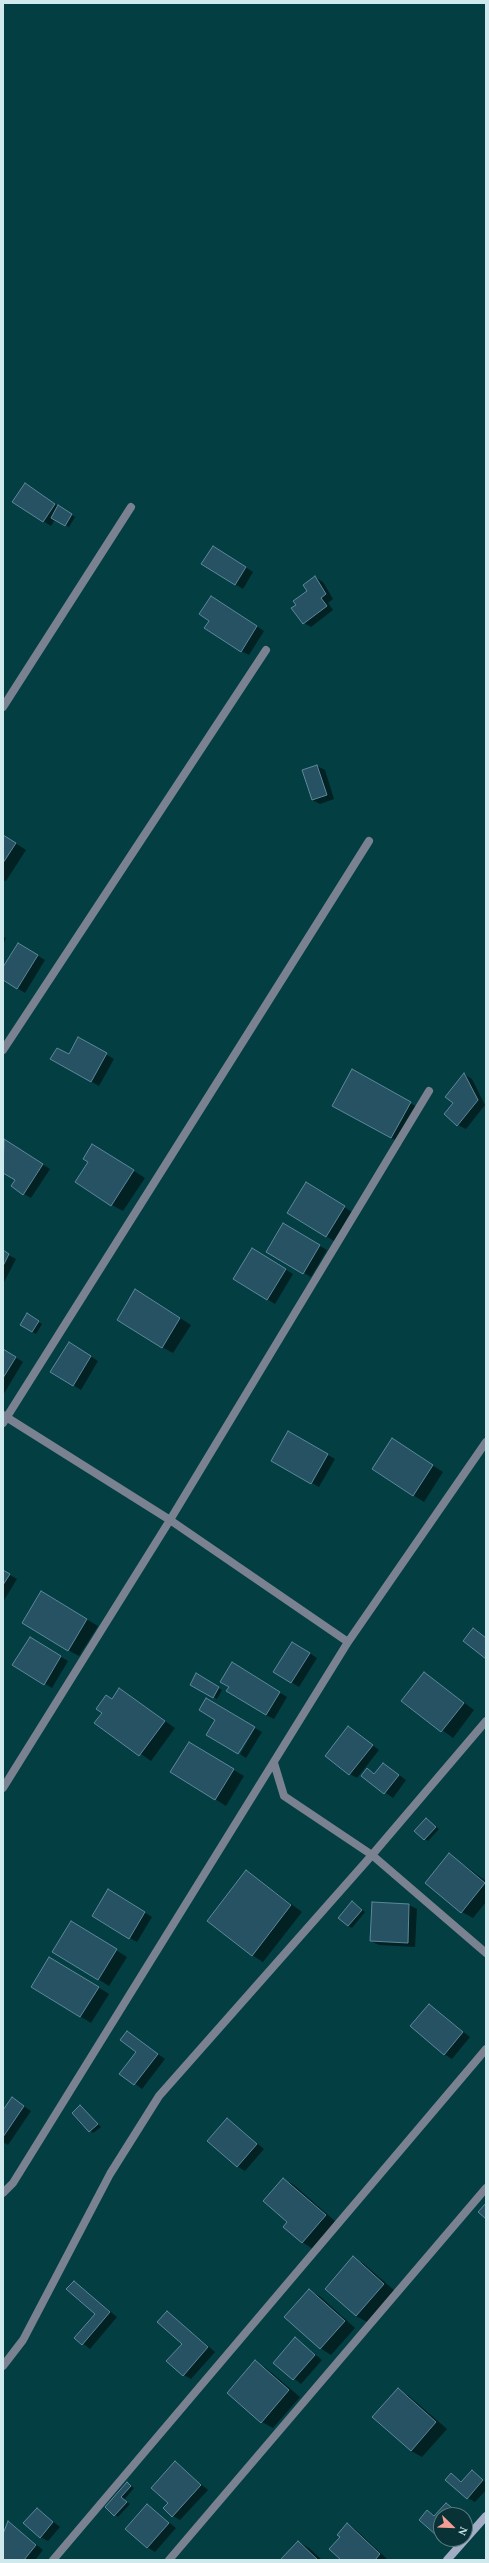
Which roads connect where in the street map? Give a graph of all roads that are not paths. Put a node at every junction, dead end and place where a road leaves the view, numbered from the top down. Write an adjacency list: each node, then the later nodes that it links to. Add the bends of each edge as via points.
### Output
1 (131, 507): 3 (street)
2 (266, 650): 5 (street)
3 (3, 707)
4 (369, 841): 7 (street)
5 (3, 1050)
6 (429, 1091): 9 (street)
7 (4, 1418): 9 (street)
8 (486, 1442): 10 (street)
9 (170, 1520): 10 (street); 13 (street)
10 (348, 1642): 12 (street)
11 (486, 1721): 14 (street)
12 (274, 1763): 14 (street, via 284,1796); 18 (street, via 17,2177)
13 (3, 1788)
14 (372, 1855): 15 (street); 19 (street, via 159,2096 110,2174 23,2340)
15 (486, 1953)
16 (486, 2049): 21 (street)
17 (486, 2188): 22 (street)
18 (3, 2193)
19 (3, 2366)
20 (486, 2516): 23 (street)
21 (53, 2560)
22 (169, 2560)
23 (447, 2560)

